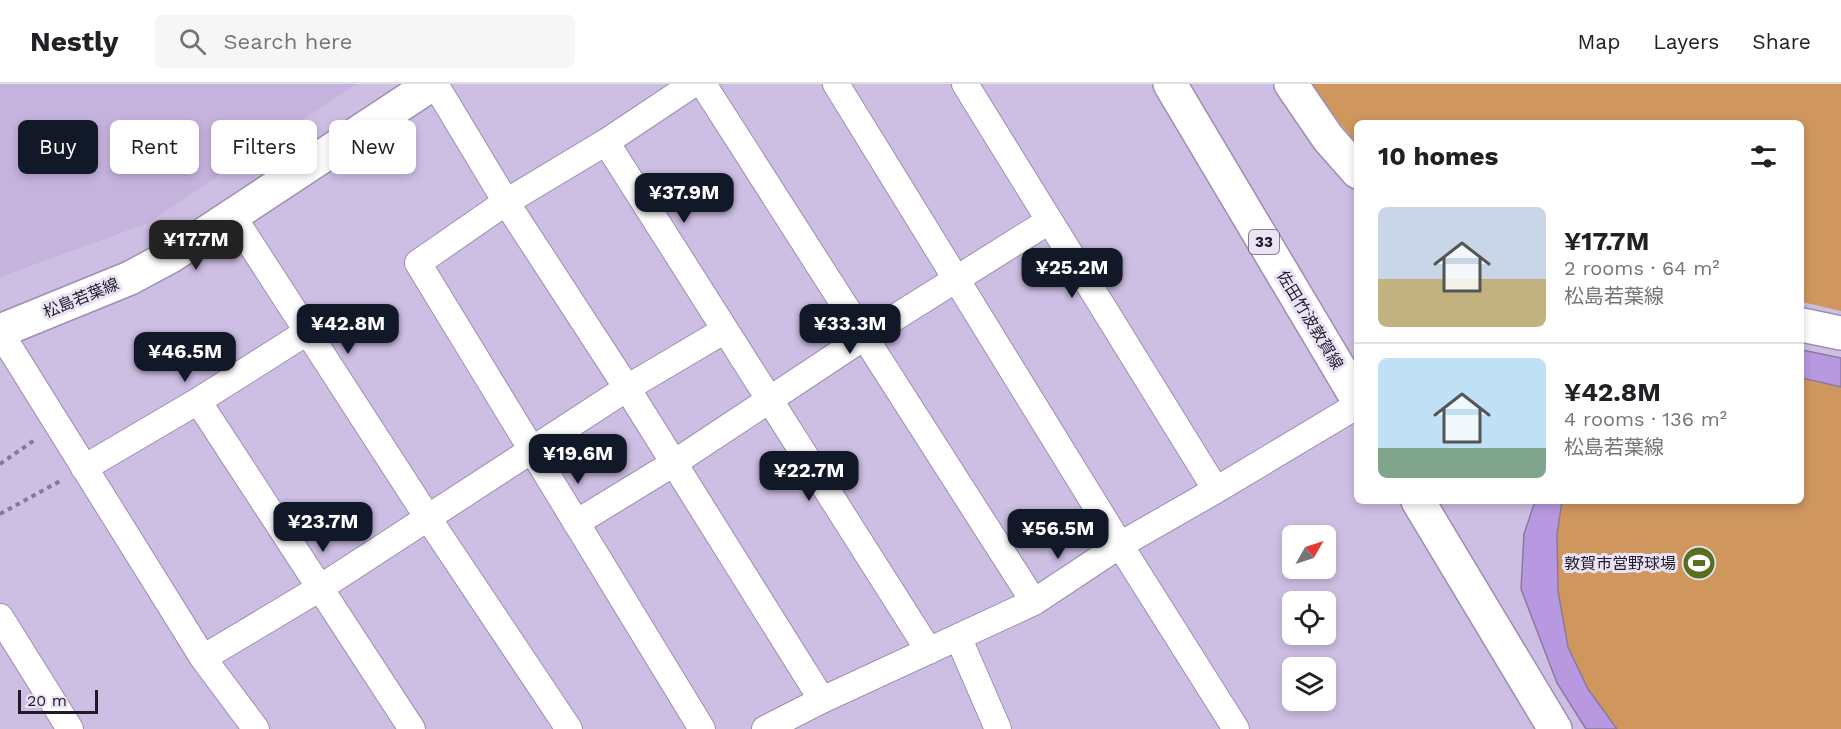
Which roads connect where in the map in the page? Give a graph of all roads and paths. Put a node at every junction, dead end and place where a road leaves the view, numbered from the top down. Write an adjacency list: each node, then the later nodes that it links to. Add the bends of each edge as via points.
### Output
1 (433, 84): 10 (street); 11 (main road, 松島若葉線)
2 (693, 84): 8 (street)
3 (702, 84): 19 (street)
4 (836, 84): 13 (street)
5 (965, 84): 12 (street)
6 (1170, 84): 21 (main road, 佐田竹波敦賀線 / 33)
7 (1291, 84): 9 (main road, via 1328,138)
8 (606, 142): 10 (street); 15 (street)
9 (1354, 167)
10 (506, 202): 20 (street); 26 (street, via 418,263)
11 (232, 215): 16 (main road, 松島若葉線, via 130,278); 17 (street)
12 (1049, 221): 13 (street); 30 (street)
13 (957, 280): 19 (street); 35 (street)
14 (1804, 325): 18 (main road)
15 (725, 330): 20 (street); 22 (street)
16 (0, 332): 25 (street)
17 (307, 332): 23 (street); 33 (street)
18 (1841, 333)
19 (864, 337): 22 (street); 37 (street)
20 (627, 388): 26 (street); 27 (street)
21 (1354, 393)
22 (769, 399): 27 (street); 40 (street)
23 (198, 400): 29 (street); 36 (street)
24 (1354, 407): 30 (street)
25 (57, 425): 28 (path); 29 (street)
26 (532, 450): 33 (street); 34 (street)
27 (674, 463): 34 (street); 42 (street)
28 (0, 464)
29 (84, 468): 32 (path); 41 (street)
30 (1216, 490): 35 (street)
31 (1420, 504): 52 (main road)
32 (0, 514)
33 (428, 519): 36 (street); 47 (street)
34 (576, 523): 48 (street)
35 (1120, 545): 37 (street); 51 (street)
36 (320, 588): 41 (street); 46 (street)
37 (1034, 602): 39 (street)
38 (0, 617): 44 (street)
39 (959, 639): 40 (street); 50 (street)
40 (929, 651): 42 (street)
41 (203, 658): 45 (street)
42 (822, 700): 43 (street)
43 (795, 723): 49 (street)
44 (70, 729)
45 (256, 729)
46 (412, 729)
47 (569, 729)
48 (702, 729)
49 (765, 729)
50 (998, 729)
51 (1236, 729)
52 (1555, 729)

